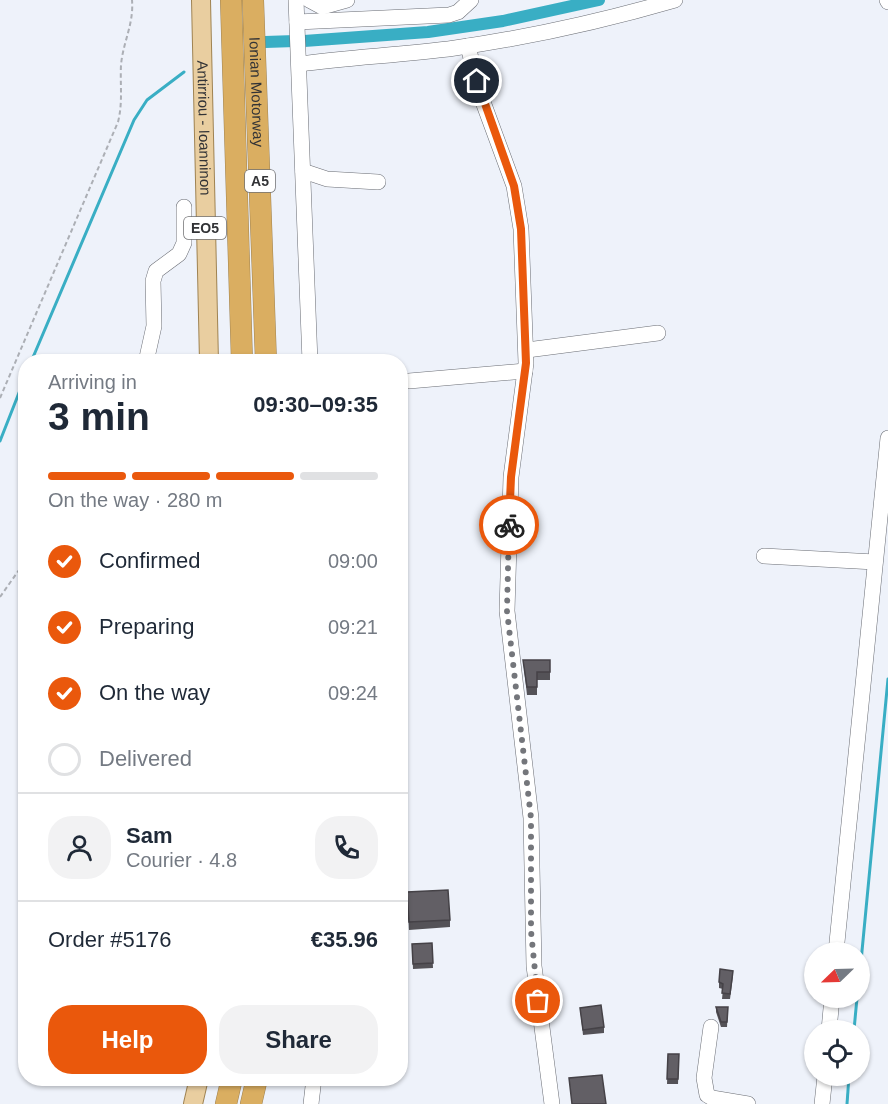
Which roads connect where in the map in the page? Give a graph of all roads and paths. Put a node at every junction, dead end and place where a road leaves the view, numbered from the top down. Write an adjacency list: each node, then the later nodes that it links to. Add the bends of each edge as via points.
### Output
1 (132, 0): 18 (path, via 131,30 121,63 122,108 118,122)
2 (201, 0): 20 (main road, Antirriou - Ioanninon / ΕΟ5)
3 (231, 0): 21 (highway, Ionian Motorway / Α5)
4 (253, 0): 22 (highway, Ionian Motorway / Α5)
5 (296, 0): 10 (street)
6 (309, 0): 7 (street, via 322,7)
7 (347, 0)
8 (471, 0): 10 (street, via 449,15)
9 (675, 0): 11 (street, via 580,25)
10 (297, 22): 12 (street)
11 (468, 46): 12 (street); 17 (street, via 479,91 518,203)
12 (300, 64): 13 (street)
13 (303, 171): 14 (street, via 327,179); 23 (street)
14 (378, 182)
15 (184, 207): 19 (street, via 184,243 179,254 156,270 153,281 154,326)
16 (658, 333): 17 (street)
17 (527, 350): 25 (street)
18 (19, 354)
19 (148, 354)
20 (209, 354)
21 (242, 354)
22 (266, 354)
23 (310, 354)
24 (18, 357): 27 (path)
25 (525, 370): 26 (street); 44 (street, via 511,477 507,611 531,818 533,956)
26 (409, 381)
27 (0, 399)
28 (888, 438): 30 (street)
29 (764, 556): 30 (street)
30 (875, 562): 33 (street)
31 (18, 571): 32 (path)
32 (0, 597)
33 (837, 942)
34 (711, 1027): 45 (street, via 704,1078 707,1095)
35 (197, 1086): 40 (main road)
36 (230, 1086): 41 (highway)
37 (255, 1086): 42 (highway)
38 (313, 1086): 43 (street)
39 (824, 1086): 46 (street)
40 (193, 1104)
41 (226, 1104)
42 (251, 1104)
43 (311, 1104)
44 (552, 1104)
45 (748, 1104)
46 (822, 1104)

